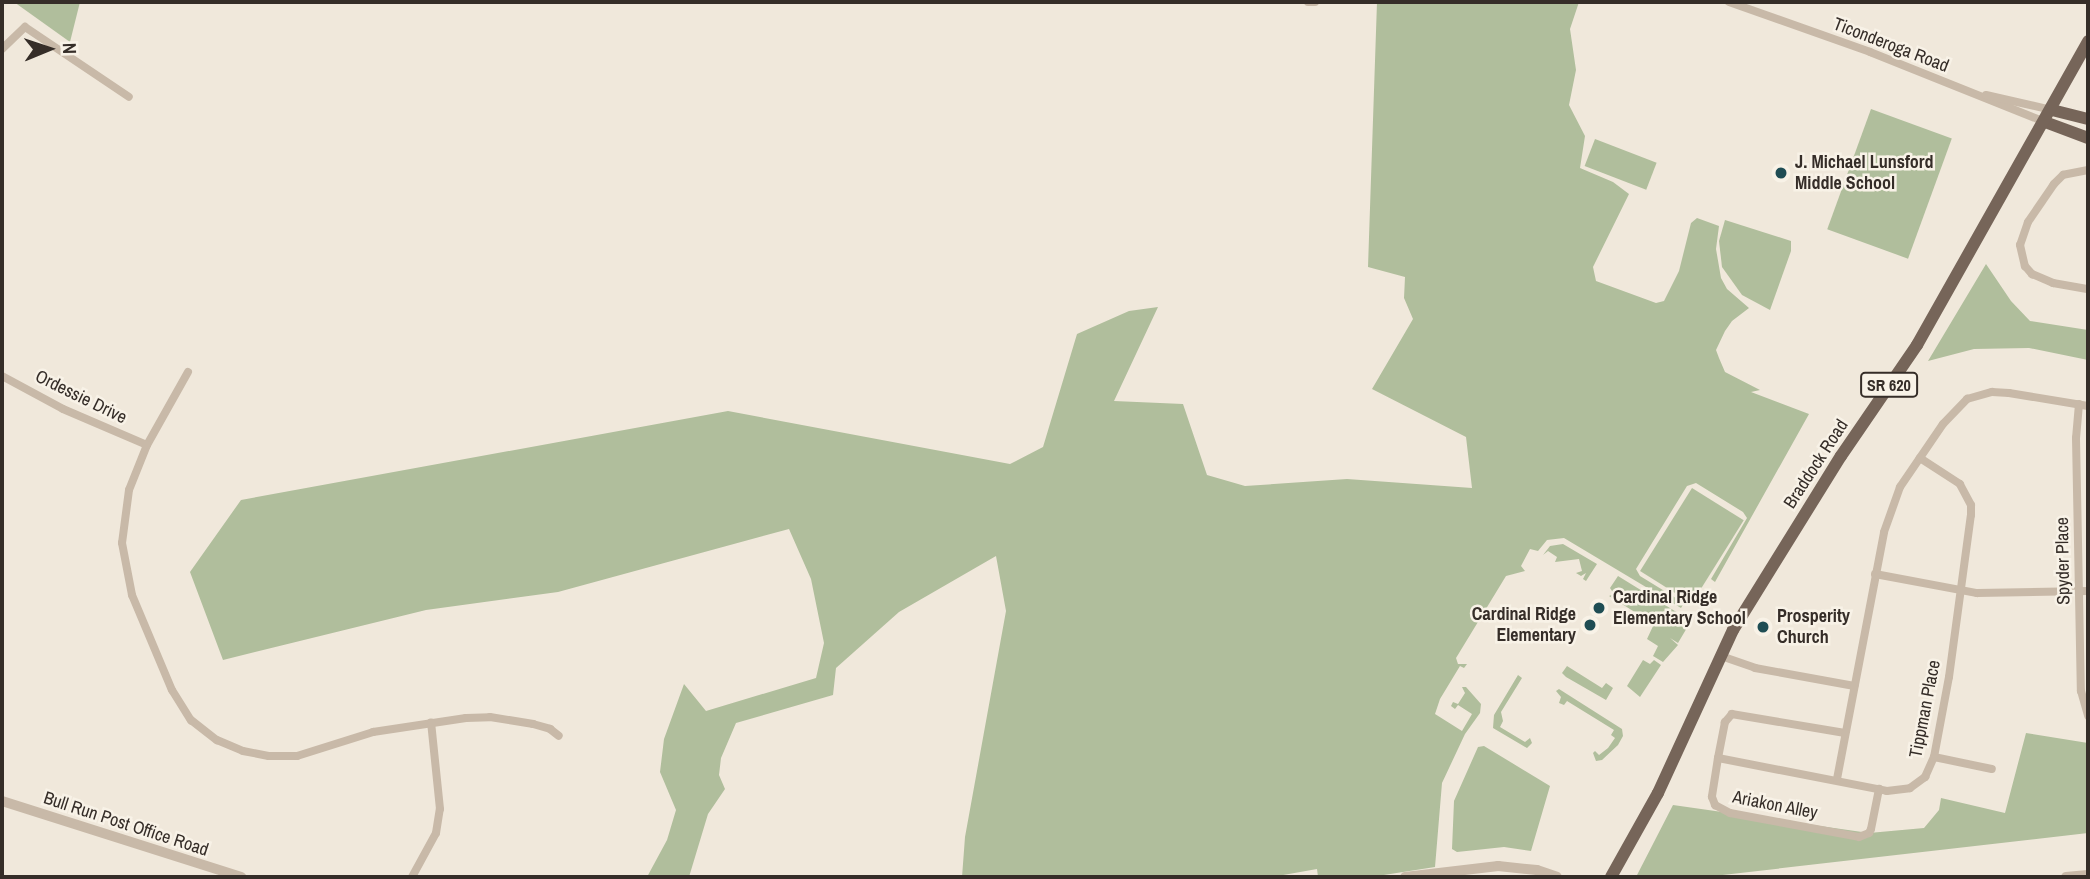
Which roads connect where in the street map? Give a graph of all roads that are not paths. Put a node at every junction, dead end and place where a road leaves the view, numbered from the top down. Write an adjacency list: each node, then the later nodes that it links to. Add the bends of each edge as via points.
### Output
1 (1308, 2): 2 (street)
2 (1315, 2)
3 (1729, 2): 6 (street, Ticonderoga Road)
4 (2088, 41): 8 (main road, Braddock Road / SR 620)
5 (2, 49): 7 (street, via 25,27)
6 (1963, 90): 8 (street, Ticonderoga Road); 10 (street, Ticonderoga Road)
7 (129, 97)
8 (2052, 110): 9 (main road); 10 (main road, Braddock Road / SR 620)
9 (2088, 119)
10 (2045, 122): 11 (main road); 23 (main road, Braddock Road / SR 620, via 1917,345 1769,569)
11 (2088, 138)
12 (2088, 170): 13 (street, via 2063,175 2054,184 2028,222 2020,245 2032,274)
13 (2088, 289)
14 (188, 372): 18 (street)
15 (2, 376): 18 (street, Ordessie Drive, via 63,409)
16 (2079, 404): 17 (street); 19 (street, via 2008,393 1979,395 1957,407); 22 (street, Spyder Place)
17 (2088, 406)
18 (147, 445): 26 (street, via 129,490 123,521 125,568 156,654 191,720 216,740 269,756 297,756 373,732)
19 (1920, 458): 20 (street, via 1892,503); 21 (street, Tippman Place, via 1960,484 1971,505)
20 (1875, 574): 21 (street); 24 (street)
21 (1961, 590): 22 (street); 29 (street, Tippman Place)
22 (2084, 591): 25 (street, Spyder Place, via 2081,691)
23 (1721, 656): 24 (street, via 1755,668); 40 (main road, Braddock Road / SR 620, via 1658,793)
24 (1854, 686): 27 (street)
25 (2088, 716)
26 (431, 722): 28 (street, via 490,717 541,726); 37 (street, via 440,809 436,833)
27 (1845, 733): 30 (street, Ariakon Alley, via 1732,714 1725,722); 32 (street)
28 (559, 736)
29 (1934, 757): 31 (street); 33 (street, Tippman Place, via 1926,777 1918,783 1898,791)
30 (1718, 758): 32 (street, Tippman Place); 33 (street, Ariakon Alley, via 1712,797 1715,805 1730,813 1859,837 1871,829)
31 (1992, 769)
32 (1837, 779): 33 (street, Tippman Place)
33 (1879, 789)
34 (2, 801): 36 (street, Bull Run Post Office Road)
35 (2088, 874): 41 (street)
36 (241, 877)
37 (412, 877)
38 (1405, 877): 39 (street, via 1498,866)
39 (1557, 877)
40 (1611, 877)
41 (2066, 877)

